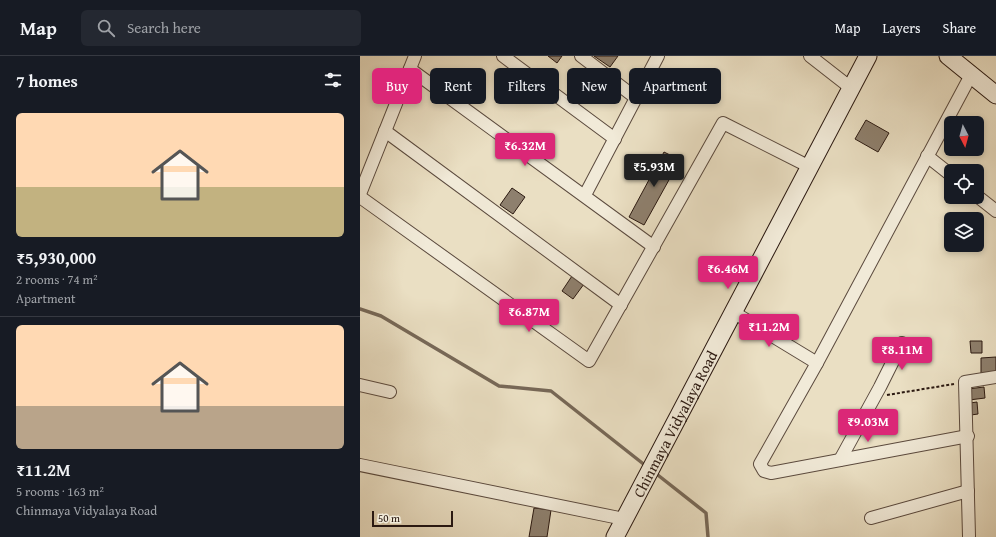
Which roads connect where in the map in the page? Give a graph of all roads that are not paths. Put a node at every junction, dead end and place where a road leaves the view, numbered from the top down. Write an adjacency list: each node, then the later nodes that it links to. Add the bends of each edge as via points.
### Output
1 (415, 56): 8 (street)
2 (503, 56): 18 (street)
3 (581, 56): 13 (street)
4 (658, 56): 9 (street)
5 (810, 56): 12 (street)
6 (868, 56): 12 (street, Chinmaya Vidyalaya Road)
7 (948, 56): 10 (street)
8 (410, 68)
9 (652, 68)
10 (971, 75): 14 (street); 19 (street)
11 (422, 78): 23 (street)
12 (851, 88): 20 (street, Chinmaya Vidyalaya Road)
13 (629, 93)
14 (996, 95)
15 (396, 104): 17 (street)
16 (633, 104): 18 (street)
17 (386, 131): 22 (street); 28 (street)
18 (614, 139): 23 (street)
19 (927, 156): 21 (street); 31 (street)
20 (810, 166): 27 (street, via 723,123); 29 (street, Chinmaya Vidyalaya Road)
21 (944, 169)
22 (360, 194)
23 (585, 195): 27 (street)
24 (360, 197): 28 (street, via 589,361)
25 (984, 202): 26 (street)
26 (996, 211)
27 (654, 247): 28 (street)
28 (621, 305)
29 (733, 312): 31 (street); 40 (street, Chinmaya Vidyalaya Road)
30 (902, 343): 36 (street)
31 (816, 363): 36 (street, via 760,464 764,472 771,473)
32 (996, 376): 35 (street, via 965,382)
33 (360, 385): 34 (street)
34 (390, 392)
35 (968, 436): 36 (street); 38 (street)
36 (840, 460)
37 (360, 465): 40 (street)
38 (968, 490): 39 (street); 41 (street)
39 (871, 518)
40 (624, 519): 42 (street, Chinmaya Vidyalaya Road)
41 (969, 536)
42 (614, 537)

